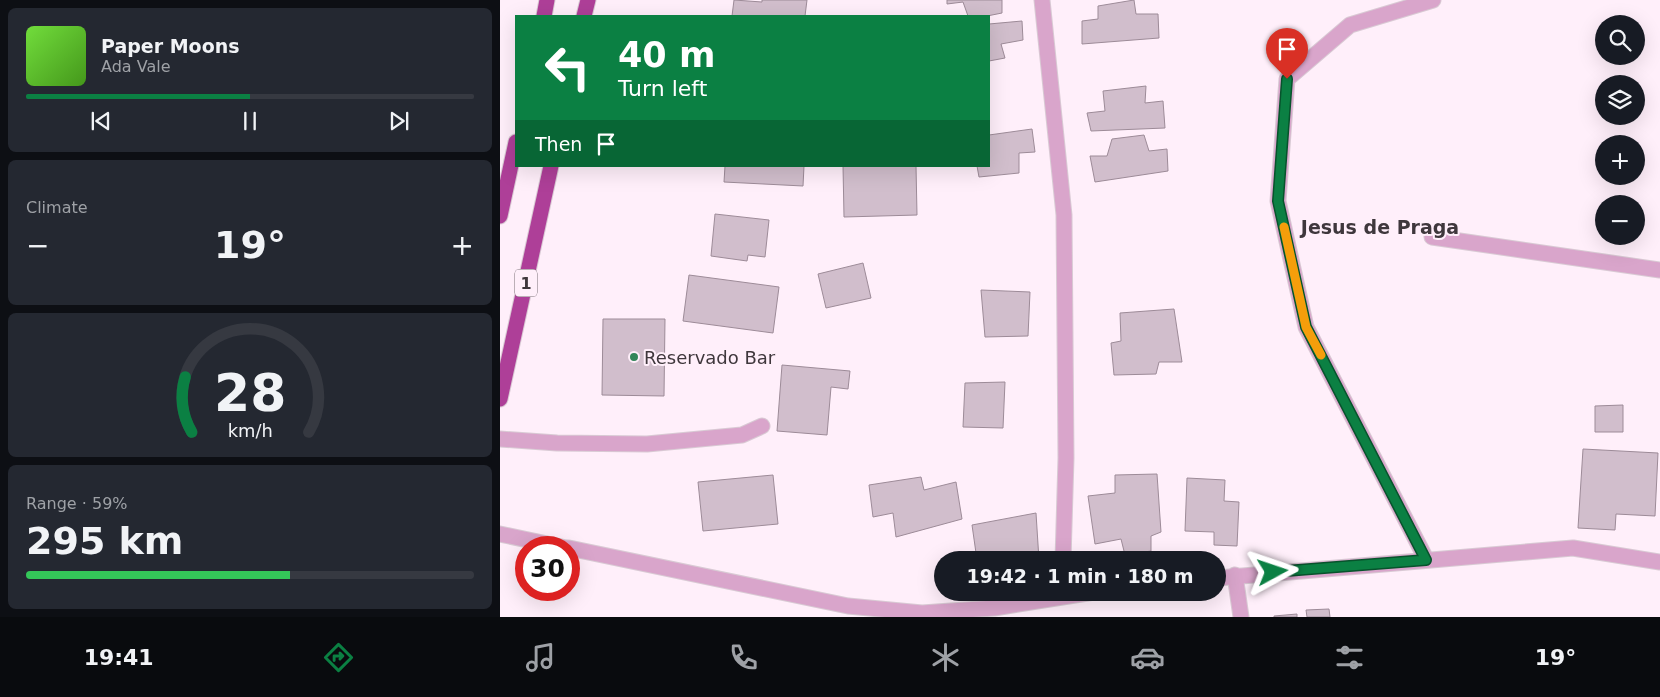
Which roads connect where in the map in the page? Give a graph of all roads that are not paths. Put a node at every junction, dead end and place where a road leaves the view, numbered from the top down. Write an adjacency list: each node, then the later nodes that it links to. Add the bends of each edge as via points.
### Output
1 (547, 0): 5 (highway)
2 (588, 0): 6 (highway)
3 (1042, 0): 18 (street, via 1064,215 1066,458)
4 (1433, 0): 19 (street, via 1350,25 1287,79 1278,201 1306,327)
5 (544, 15)
6 (584, 15)
7 (515, 147): 9 (highway)
8 (551, 167): 12 (highway, 1)
9 (500, 216)
10 (1432, 237): 11 (street)
11 (1660, 270)
12 (500, 399)
13 (762, 426): 14 (street, via 742,435 647,444)
14 (500, 439)
15 (500, 534): 16 (street)
16 (515, 537)
17 (580, 550): 23 (street, via 848,606 922,613 994,608)
18 (1063, 551)
19 (1426, 560): 20 (street, via 1573,548); 21 (street)
20 (1660, 562)
21 (1235, 575): 22 (street); 24 (street)
22 (1226, 577)
23 (1028, 601)
24 (1241, 617)

